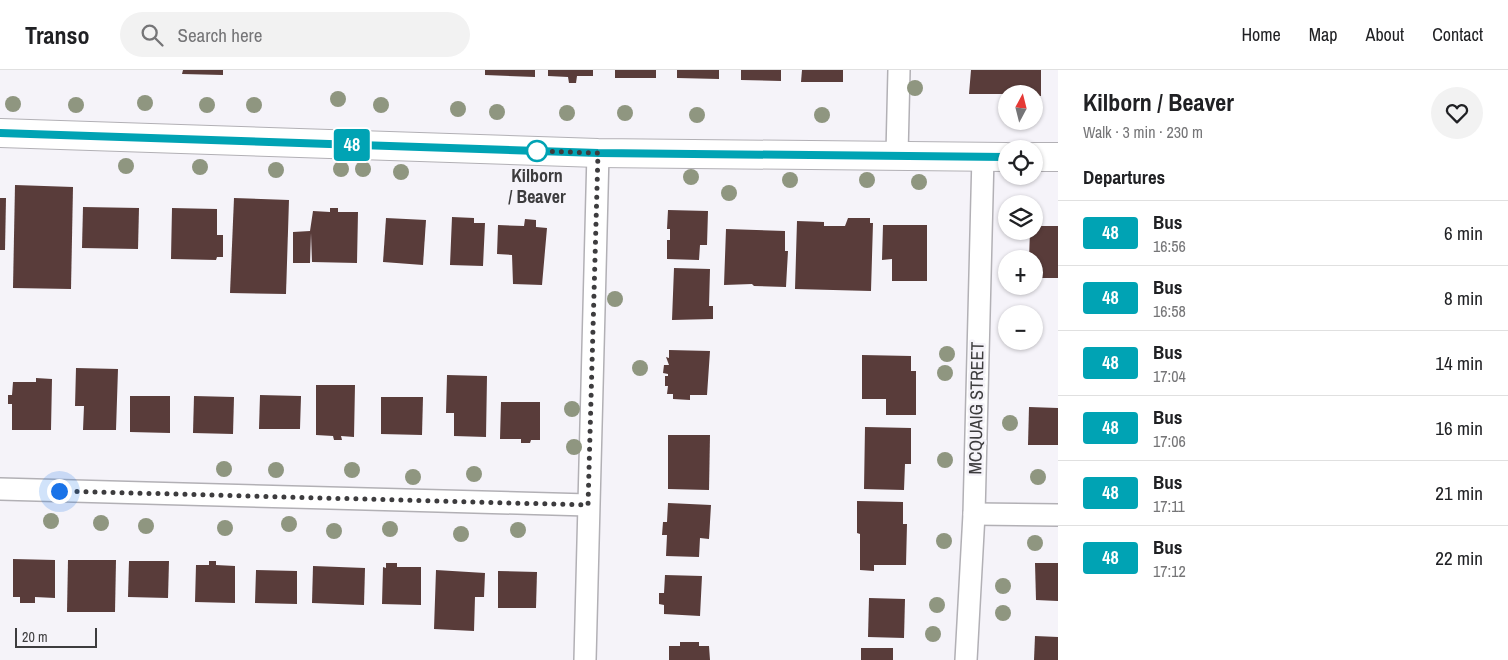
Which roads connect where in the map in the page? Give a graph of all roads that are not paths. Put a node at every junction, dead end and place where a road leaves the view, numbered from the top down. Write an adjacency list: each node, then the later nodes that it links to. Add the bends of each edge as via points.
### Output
1 (899, 70): 4 (street)
2 (0, 133): 3 (street)
3 (598, 153): 4 (street); 9 (street)
4 (897, 154): 5 (street)
5 (994, 156): 10 (street, MCQUAIG STREET)
6 (1043, 157): 7 (street)
7 (1058, 158)
8 (0, 489): 9 (street)
9 (588, 505): 12 (street)
10 (974, 514): 11 (street); 13 (street, MCQUAIG STREET)
11 (1058, 515)
12 (586, 660)
13 (966, 660)

